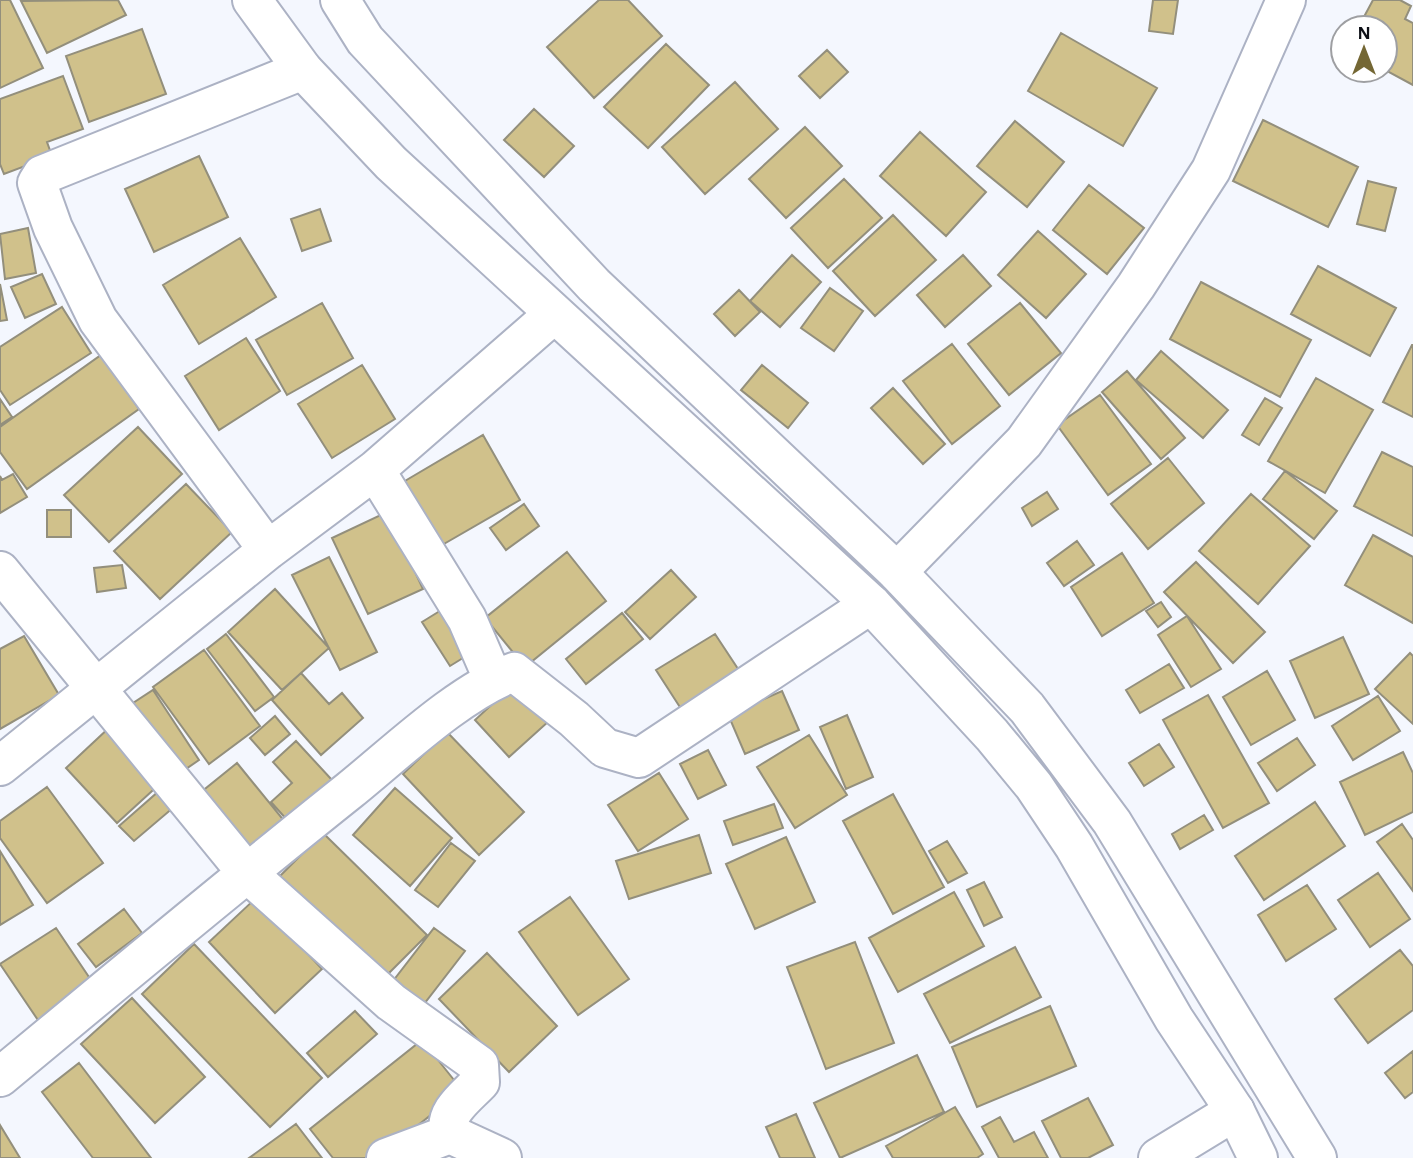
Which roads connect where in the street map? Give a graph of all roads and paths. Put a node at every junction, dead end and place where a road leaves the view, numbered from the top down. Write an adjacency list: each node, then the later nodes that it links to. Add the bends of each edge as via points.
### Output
1 (251, 0): 4 (street)
2 (340, 0): 9 (street, via 365,40 594,285)
3 (1286, 0): 9 (street, via 1211,170 1136,286 1024,442)
4 (303, 70): 5 (street, via 391,163); 7 (street, via 42,175 37,183 53,228 98,320)
5 (554, 314): 6 (street); 10 (street)
6 (375, 470): 7 (street); 11 (street, via 467,619)
7 (268, 550): 12 (street)
8 (0, 571): 12 (street)
9 (897, 572): 22 (street, via 1027,708 1112,822)
10 (871, 604): 11 (street, via 639,758 605,748 514,672); 16 (street, via 1034,786)
11 (493, 680): 14 (street)
12 (94, 686): 13 (street); 14 (street)
13 (0, 766)
14 (247, 873): 15 (street); 17 (street, via 391,1002 479,1065 480,1082 449,1117)
15 (0, 1077)
16 (1234, 1111): 20 (street); 21 (street)
17 (450, 1134): 18 (street); 19 (street)
18 (386, 1158)
19 (502, 1158)
20 (1158, 1158)
21 (1258, 1158)
22 (1317, 1158)

